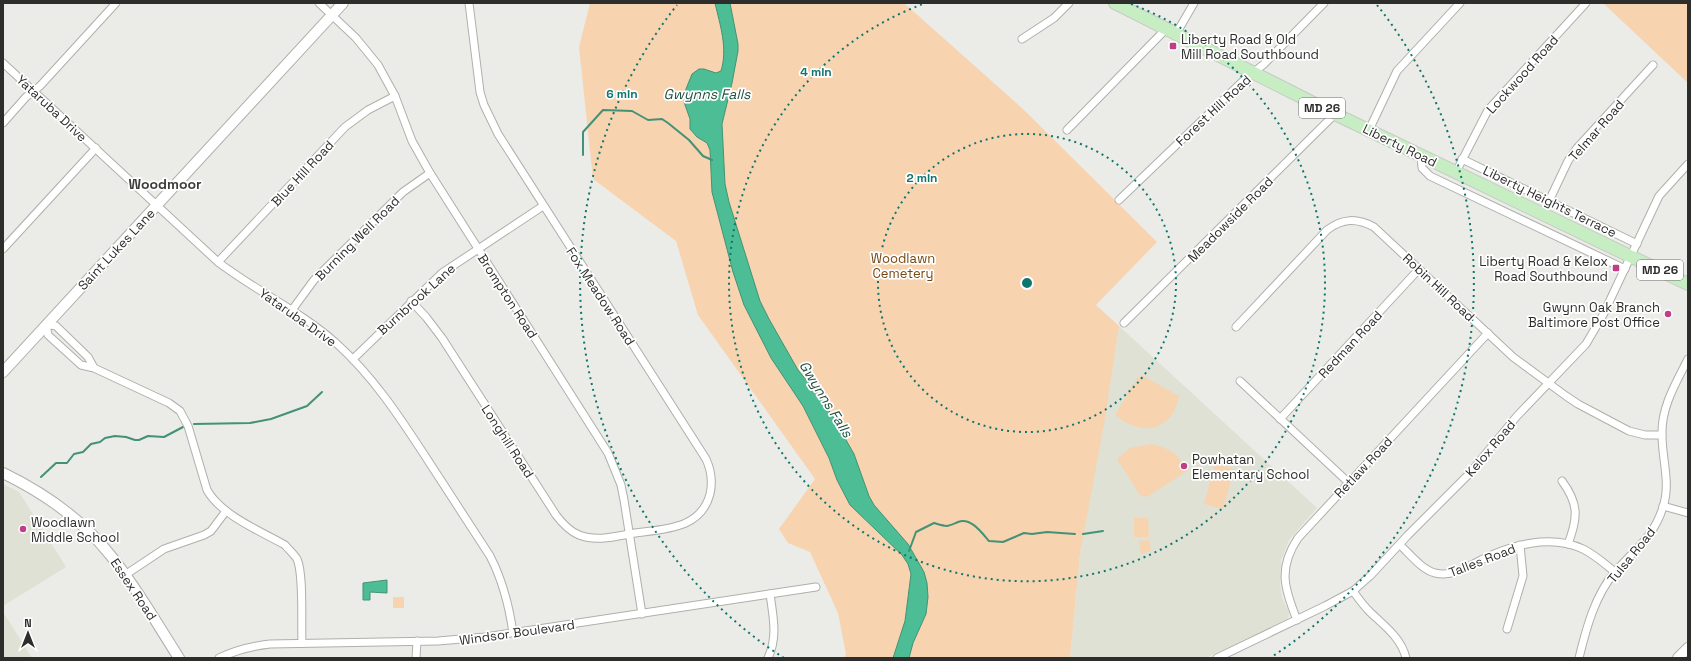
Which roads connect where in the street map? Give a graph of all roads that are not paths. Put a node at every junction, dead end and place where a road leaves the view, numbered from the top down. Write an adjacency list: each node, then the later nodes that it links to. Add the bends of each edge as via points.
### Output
1 (116, 3): 17 (street)
2 (319, 3): 11 (street, Brompton Road)
3 (343, 3): 11 (street, Saint Lukes Lane)
4 (469, 3): 32 (street, Fox Meadow Road, via 477,77 484,105 498,134)
5 (1069, 3): 13 (street, via 1054,18)
6 (1114, 3): 12 (main road, Liberty Road / MD 26)
7 (1194, 3): 12 (street)
8 (1324, 3): 16 (street, Forest Hill Road)
9 (1460, 3): 22 (street, via 1397,71)
10 (1586, 3): 25 (street, Lockwood Road, via 1491,106)
11 (332, 15): 18 (street, Brompton Road, via 368,52); 31 (street, Saint Lukes Lane)
12 (1171, 32): 16 (main road, Liberty Road / MD 26); 21 (street)
13 (1022, 39)
14 (3, 63): 17 (street, Yataruba Drive)
15 (1653, 65): 30 (street, Telmar Road, via 1577,148)
16 (1253, 73): 19 (main road, Liberty Road / MD 26); 29 (street, Forest Hill Road)
17 (34, 91): 20 (street); 23 (street, Yataruba Drive)
18 (395, 96): 28 (street, Brompton Road, via 412,141); 37 (street, Blue Hill Road, via 368,110 345,127)
19 (1335, 114): 22 (main road, Liberty Road / MD 26); 43 (street, Meadowside Road)
20 (3, 122)
21 (1067, 130)
22 (1369, 130): 24 (main road, Liberty Road / MD 26)
23 (96, 148): 31 (street, Yataruba Drive); 35 (street)
24 (1422, 156): 27 (main road, Liberty Road / MD 26); 39 (street, via 1422,168 1430,176)
25 (1462, 159): 27 (street, Lockwood Road); 30 (street, Liberty Heights Terrace)
26 (1688, 164): 33 (street, Kelox Road, via 1659,196)
27 (1456, 172): 36 (main road, Liberty Road / MD 26)
28 (430, 173): 34 (street, Brompton Road); 42 (street, Burning Well Road, via 403,192 314,280)
29 (1119, 200)
30 (1549, 201): 33 (street, Liberty Heights Terrace)
31 (156, 205): 37 (street, Yataruba Drive); 44 (street, Saint Lukes Lane)
32 (543, 206): 34 (street, Burnbrook Lane); 61 (street, Fox Meadow Road, via 706,458 711,472 708,499 696,518 674,528)
33 (1637, 244): 36 (street, Kelox Road)
34 (477, 248): 41 (street, Burnbrook Lane, via 442,272); 61 (street, Brompton Road, via 608,453 620,485)
35 (3, 249)
36 (1631, 256): 39 (street, Kelox Road); 40 (main road, Liberty Road / MD 26)
37 (218, 262): 42 (street, Yataruba Drive)
38 (1419, 269): 45 (street, Robin Hill Road, via 1374,227 1358,220 1340,222 1328,230); 46 (street, Robin Hill Road); 53 (street, Redman Road)
39 (1625, 269): 52 (street, Kelox Road, via 1586,344)
40 (1688, 284)
41 (411, 301): 47 (street, Burnbrook Lane); 61 (street, Longhill Road, via 442,338 556,515 569,530 587,537 607,538)
42 (292, 310): 47 (street, Yataruba Drive, via 323,332)
43 (1124, 323)
44 (46, 324): 49 (street, via 56,326 88,357); 49 (street, via 48,335 81,365); 50 (street, Saint Lukes Lane)
45 (1236, 327)
46 (1488, 333): 52 (street, Robin Hill Road); 57 (street, Retlaw Road)
47 (353, 359): 73 (street, Yataruba Drive, via 392,406 490,556 506,596)
48 (1688, 359): 54 (street, Tulsa Road, via 1666,407)
49 (94, 368): 59 (street, via 169,403 180,411 188,426 207,490 212,499)
50 (3, 372)
51 (1240, 381): 53 (street)
52 (1549, 383): 54 (street, Robin Hill Road, via 1578,404 1629,431 1645,435); 63 (street, Kelox Road, via 1517,416 1469,474)
53 (1280, 419): 57 (street)
54 (1662, 435): 58 (street, Tulsa Road, via 1667,483)
55 (3, 473): 66 (street, Essex Road, via 43,495 76,520 95,537)
56 (1562, 481): 62 (street, via 1572,497 1576,513)
57 (1348, 482): 71 (street, Retlaw Road, via 1291,548 1284,581)
58 (1664, 506): 60 (street); 65 (street, Tulsa Road, via 1645,541)
59 (226, 511): 66 (street, via 211,531 164,549); 75 (street, via 285,546 297,559 300,574)
60 (1688, 513)
61 (630, 534): 70 (street, Brompton Road)
62 (1568, 544): 64 (street, Talles Road, via 1545,542); 65 (street, Talles Road, via 1590,553)
63 (1400, 545): 64 (street, Talles Road, via 1426,568 1443,574 1461,570 1500,551); 68 (street, Kelox Road)
64 (1520, 545): 72 (street, via 1523,576)
65 (1615, 572): 83 (street, Tulsa Road, via 1601,593)
66 (125, 575): 77 (street, Essex Road)
67 (816, 587): 69 (street, Windsor Boulevard)
68 (1352, 591): 71 (street, Kelox Road); 82 (street, via 1396,637)
69 (770, 594): 70 (street, Windsor Boulevard); 80 (street, via 774,641)
70 (642, 614): 73 (street, Windsor Boulevard)
71 (1297, 620): 81 (street, Kelox Road)
72 (1507, 630)
73 (513, 633): 74 (street, Windsor Boulevard)
74 (417, 641): 75 (street, Windsor Boulevard); 79 (street)
75 (302, 643): 78 (street, Windsor Boulevard, via 254,646)
76 (1688, 648): 84 (street)
77 (179, 658)
78 (219, 658)
79 (416, 658)
80 (768, 658)
81 (1216, 658)
82 (1406, 658)
83 (1579, 658)
84 (1678, 658)

